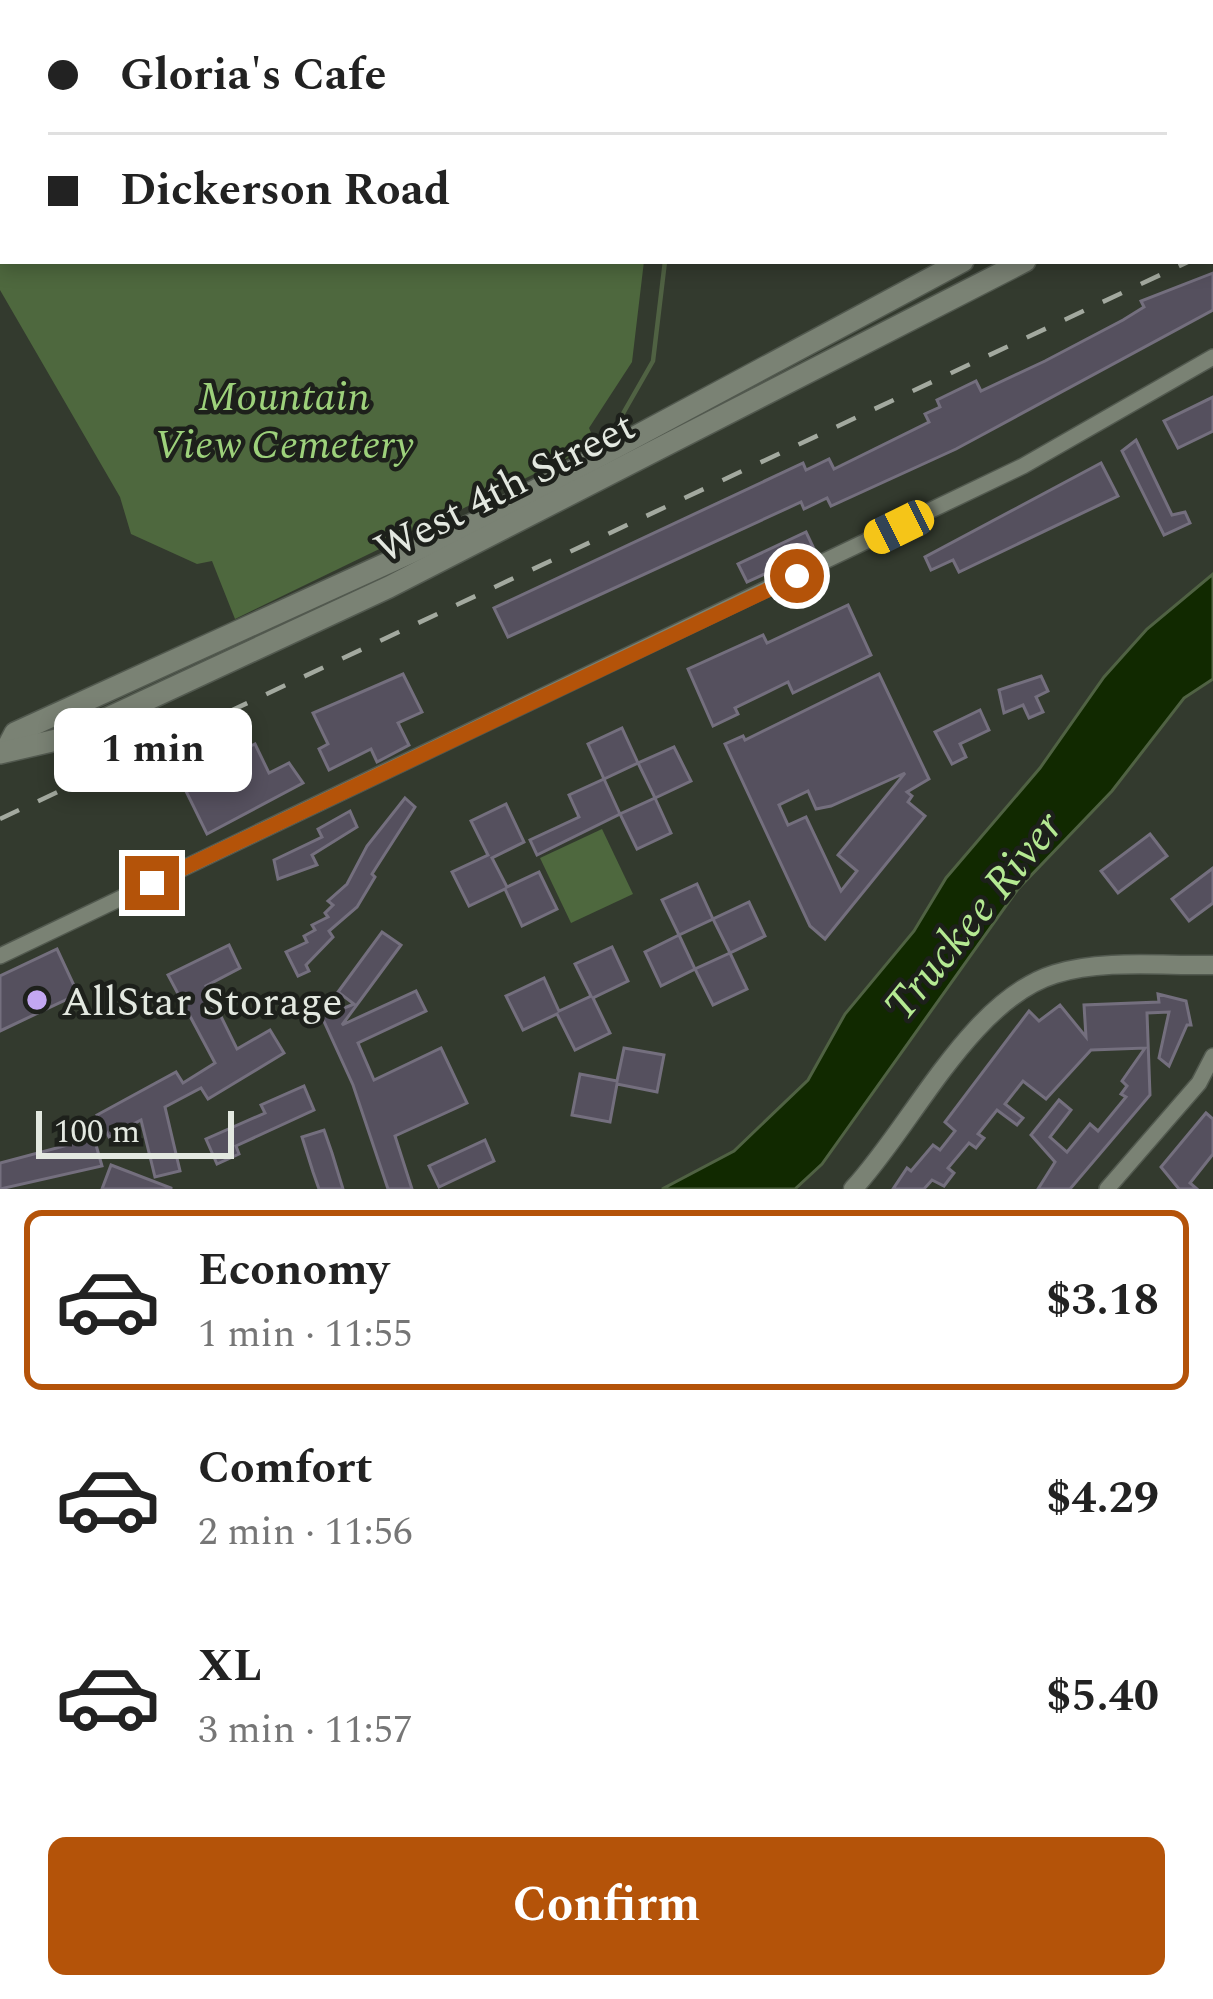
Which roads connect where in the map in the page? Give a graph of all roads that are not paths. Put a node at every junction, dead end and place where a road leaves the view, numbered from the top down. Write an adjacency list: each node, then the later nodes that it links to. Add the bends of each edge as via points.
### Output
1 (957, 264): 4 (main road, West 4th Street, via 471,525 15,733)
2 (1019, 264): 4 (main road, West 4th Street, via 408,578 65,738)
3 (1213, 357): 5 (street, via 1023,466)
4 (3, 752)
5 (0, 956)
6 (1213, 965): 8 (street, via 1077,969 1022,989 989,1016)
7 (1213, 1056): 9 (street)
8 (853, 1189)
9 (1107, 1189)

